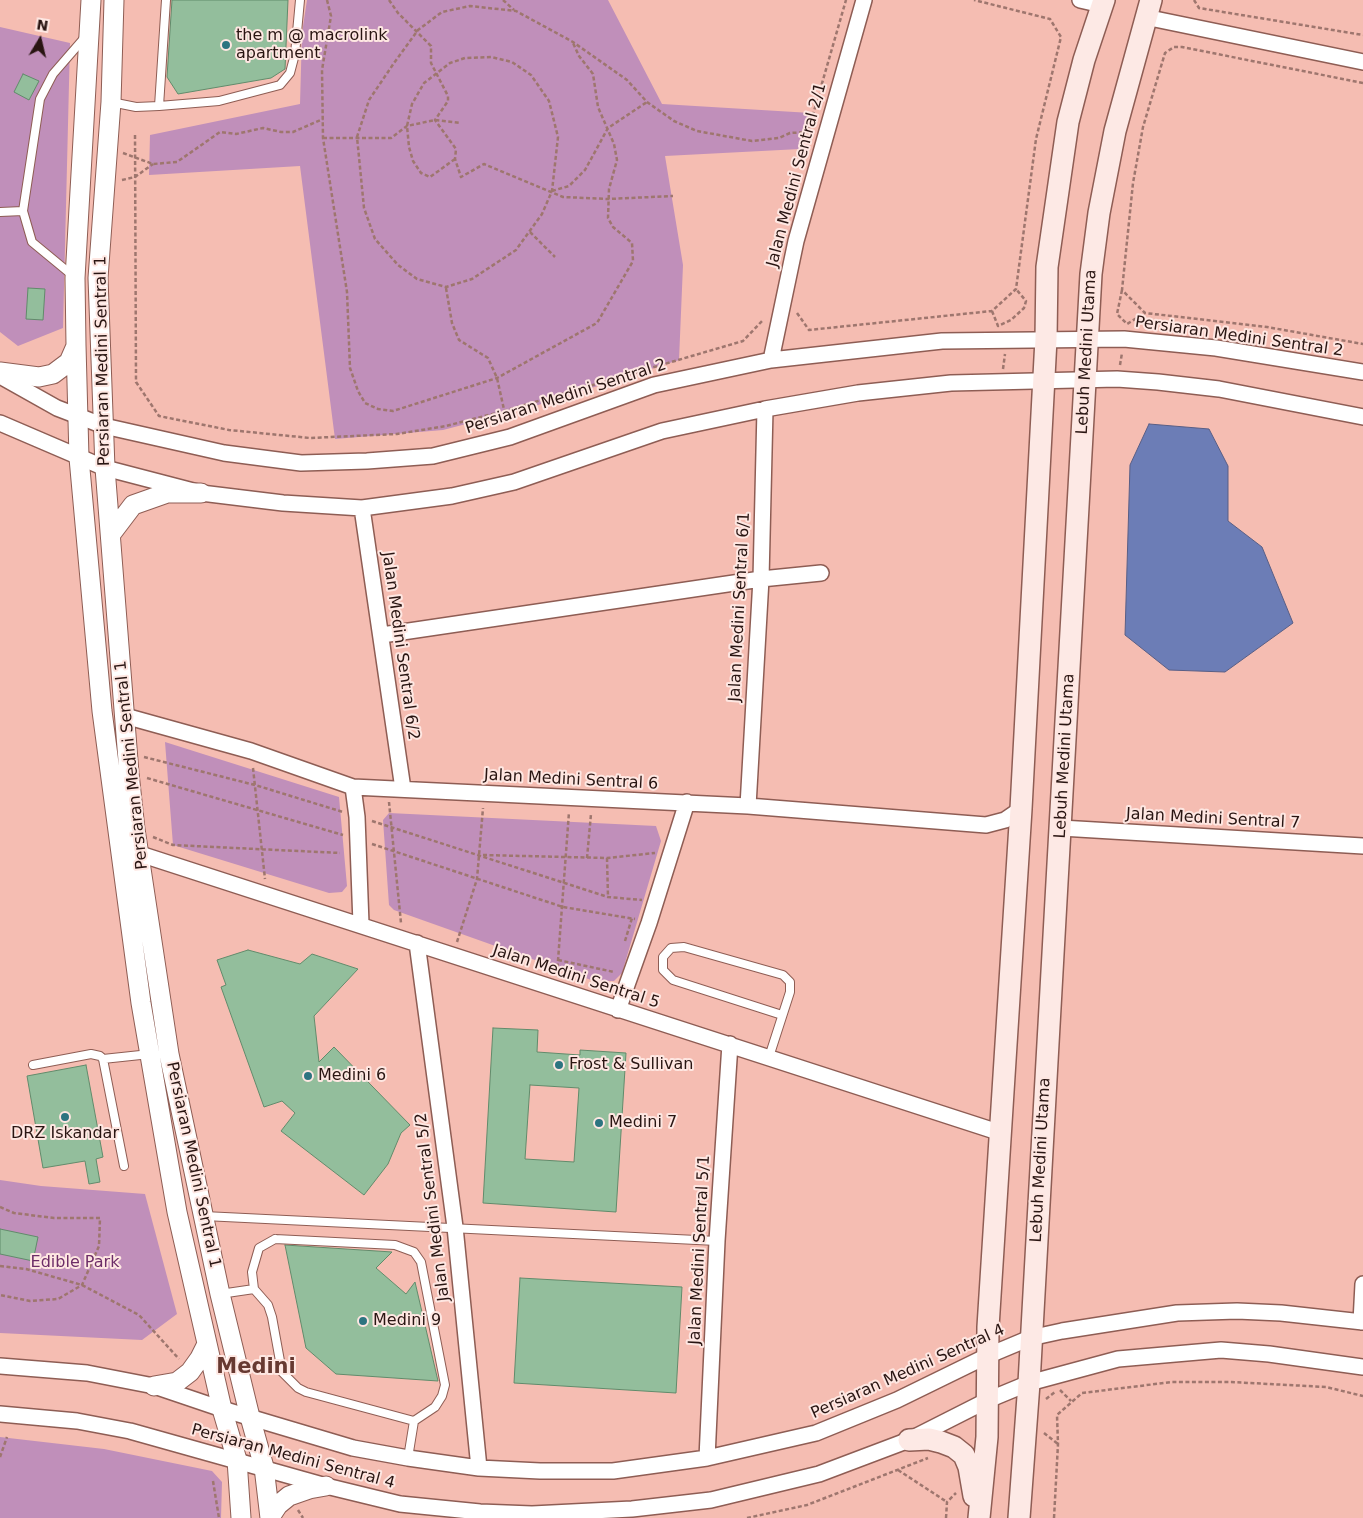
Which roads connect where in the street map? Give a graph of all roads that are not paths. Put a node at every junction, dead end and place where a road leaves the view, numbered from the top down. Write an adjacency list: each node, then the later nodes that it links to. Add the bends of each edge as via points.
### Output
1 (91, 0): 9 (street, Persiaran Medini Sentral 1)
2 (114, 0): 11 (street, Persiaran Medini Sentral 1)
3 (166, 0): 12 (lane)
4 (300, 0): 12 (lane, via 295,54 290,73 280,85 219,101)
5 (864, 0): 19 (street, Jalan Medini Sentral 2/1, via 796,241)
6 (1080, 0): 7 (street)
7 (1103, 3): 16 (main road, via 1068,122 1047,268)
8 (1148, 8): 10 (street); 17 (main road, Lebuh Medini Utama, via 1115,131 1099,214 1091,274)
9 (87, 34): 13 (lane, via 54,74 40,99); 15 (street, Persiaran Medini Sentral 1)
10 (1363, 62)
11 (112, 102): 12 (lane, via 136,107); 29 (street, Persiaran Medini Sentral 1, via 98,278)
12 (159, 106)
13 (23, 211): 14 (lane); 15 (lane, via 32,242)
14 (0, 212)
15 (75, 278): 18 (street, Persiaran Medini Sentral 1)
16 (1046, 339): 17 (street, Persiaran Medini Sentral 2); 19 (street, Persiaran Medini Sentral 2, via 942,340); 23 (main road)
17 (1088, 340): 21 (street, Persiaran Medini Sentral 2, via 1124,339 1216,348); 24 (main road, Lebuh Medini Utama)
18 (76, 345): 20 (street, via 69,362 53,374 39,377); 27 (street, Persiaran Medini Sentral 1)
19 (772, 360): 29 (street, Persiaran Medini Sentral 2, via 654,385 510,437 433,456 301,462 224,453)
20 (0, 372)
21 (1363, 372)
22 (0, 376): 27 (street, Persiaran Medini Sentral 2)
23 (1043, 380): 24 (street); 25 (street, via 951,383 858,393); 43 (main road)
24 (1086, 380): 26 (street, via 1117,379 1219,390); 44 (main road, Lebuh Medini Utama)
25 (765, 409): 33 (street, via 662,431 514,482 452,496); 36 (street, Jalan Medini Sentral 6/1)
26 (1363, 417)
27 (79, 418): 29 (street, Persiaran Medini Sentral 2); 30 (street, Persiaran Medini Sentral 1)
28 (0, 423): 30 (street)
29 (104, 426): 31 (street, Persiaran Medini Sentral 1)
30 (79, 458): 31 (street); 52 (street, Persiaran Medini Sentral 1, via 102,711)
31 (105, 468): 32 (street); 34 (street, Persiaran Medini Sentral 1)
32 (201, 493): 33 (street); 34 (street, via 166,493 133,505)
33 (362, 508): 37 (street, Jalan Medini Sentral 6/2)
34 (111, 534): 38 (street, Persiaran Medini Sentral 1)
35 (821, 573): 36 (street)
36 (760, 579): 37 (street); 42 (street, Jalan Medini Sentral 6/1)
37 (382, 634): 40 (street, Jalan Medini Sentral 6/2)
38 (125, 716): 39 (street, Jalan Medini Sentral 6, via 251,751); 46 (street, Persiaran Medini Sentral 1)
39 (353, 787): 40 (street, Jalan Medini Sentral 6); 47 (street)
40 (395, 788): 41 (street, Jalan Medini Sentral 6, via 592,800)
41 (687, 802): 42 (street, Jalan Medini Sentral 6); 49 (street)
42 (748, 806): 43 (street, Jalan Medini Sentral 6, via 986,825 1005,820)
43 (1021, 809): 56 (main road)
44 (1061, 828): 45 (street, Jalan Medini Sentral 7); 65 (main road, Lebuh Medini Utama)
45 (1363, 846)
46 (140, 854): 47 (street, Jalan Medini Sentral 5); 58 (street, Persiaran Medini Sentral 1, via 169,1054)
47 (361, 924): 48 (street, Jalan Medini Sentral 5)
48 (417, 943): 49 (street, Jalan Medini Sentral 5); 59 (street, Jalan Medini Sentral 5/2)
49 (618, 1010): 51 (street, Jalan Medini Sentral 5)
50 (782, 1015): 50 (lane, via 790,992 790,982 783,976 684,947 671,948 664,957 663,970 673,980); 53 (lane)
51 (730, 1044): 53 (street, Jalan Medini Sentral 5); 60 (street, Jalan Medini Sentral 5/1)
52 (150, 1054): 54 (lane); 66 (street, Persiaran Medini Sentral 1, via 178,1212)
53 (769, 1057): 56 (street, Jalan Medini Sentral 5)
54 (103, 1059): 55 (lane, via 91,1054); 57 (lane)
55 (33, 1065)
56 (1002, 1133): 67 (main road)
57 (124, 1166)
58 (203, 1216): 59 (lane); 63 (street, Persiaran Medini Sentral 1)
59 (455, 1227): 60 (lane); 82 (street, Jalan Medini Sentral 5/2)
60 (717, 1241): 79 (street, Jalan Medini Sentral 5/1)
61 (1363, 1284): 64 (street)
62 (254, 1289): 63 (lane); 76 (lane, via 268,1305 282,1372 298,1388); 76 (lane, via 252,1272 259,1248 275,1239 395,1245 414,1252 421,1262 445,1385 436,1407)
63 (220, 1294): 75 (street, Persiaran Medini Sentral 1)
64 (1362, 1322): 65 (street, Persiaran Medini Sentral 4, via 1237,1310 1122,1320)
65 (1030, 1338): 67 (street, Persiaran Medini Sentral 4); 70 (main road, Lebuh Medini Utama)
66 (207, 1344): 71 (street, via 190,1372 177,1382); 73 (street, Persiaran Medini Sentral 1)
67 (987, 1356): 72 (main road); 79 (street, Persiaran Medini Sentral 4, via 897,1400 816,1433)
68 (0, 1366): 71 (street, Persiaran Medini Sentral 4, via 87,1373)
69 (1363, 1367): 70 (street, Persiaran Medini Sentral 4, via 1221,1350 1118,1359)
70 (1029, 1383): 72 (street, Persiaran Medini Sentral 4); 87 (main road, Lebuh Medini Utama)
71 (154, 1386): 73 (street, Persiaran Medini Sentral 4)
72 (988, 1400): 77 (street, Persiaran Medini Sentral 4); 86 (main road)
73 (222, 1409): 75 (street, Persiaran Medini Sentral 4); 80 (street, Persiaran Medini Sentral 1)
74 (0, 1414): 80 (street, Persiaran Medini Sentral 4, via 112,1427)
75 (250, 1417): 78 (street, Persiaran Medini Sentral 4, via 353,1448); 81 (street, Persiaran Medini Sentral 1)
76 (414, 1421): 78 (lane)
77 (909, 1440): 83 (street, Persiaran Medini Sentral 4, via 819,1474 711,1500 632,1509 532,1514 480,1512 400,1504); 86 (main road, via 941,1442 964,1456)
78 (408, 1458): 82 (street, Persiaran Medini Sentral 4)
79 (707, 1458): 82 (street, Persiaran Medini Sentral 4, via 613,1471)
80 (237, 1460): 81 (street, Persiaran Medini Sentral 4); 84 (street, Persiaran Medini Sentral 1)
81 (264, 1467): 83 (street, Persiaran Medini Sentral 4); 85 (street, Persiaran Medini Sentral 1)
82 (479, 1468)
83 (326, 1486): 85 (street, via 289,1496)
84 (241, 1518)
85 (270, 1518)
86 (979, 1518)
87 (1019, 1518)

